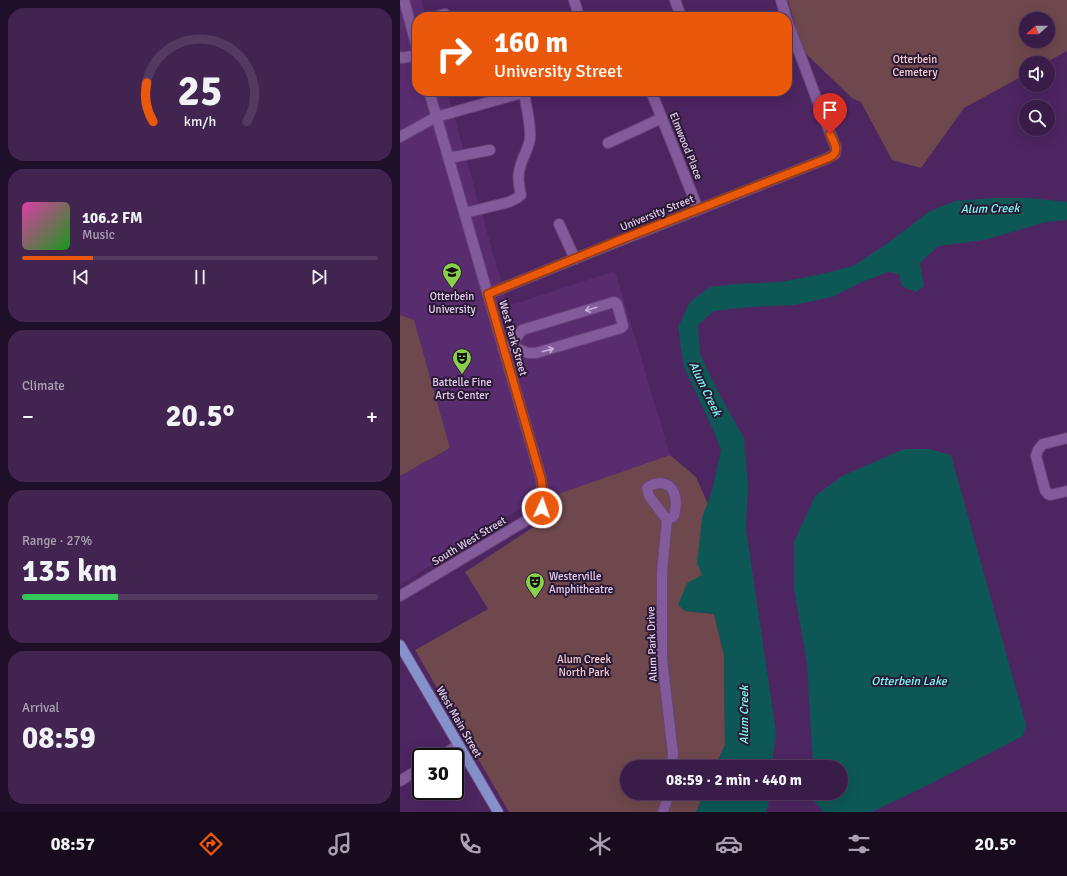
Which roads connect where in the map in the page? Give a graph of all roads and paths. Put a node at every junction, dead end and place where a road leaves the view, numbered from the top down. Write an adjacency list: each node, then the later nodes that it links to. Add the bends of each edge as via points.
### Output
1 (404, 0): 8 (street)
2 (574, 0): 5 (street)
3 (676, 0): 6 (street)
4 (781, 0): 7 (street)
5 (578, 12)
6 (680, 12)
7 (785, 12)
8 (412, 18)
9 (792, 33): 22 (street, University Street, via 836,148 835,154)
10 (400, 57): 11 (street)
11 (412, 57)
12 (430, 96): 16 (street, West Park Street)
13 (512, 96): 16 (street)
14 (527, 96): 23 (street, via 530,139 518,178 521,195 509,202)
15 (653, 96): 17 (street, Elmwood Place)
16 (436, 117): 18 (street); 21 (street, West Park Street)
17 (662, 118): 19 (street); 22 (street, Elmwood Place)
18 (400, 137)
19 (608, 143)
20 (490, 150): 21 (street)
21 (449, 158): 23 (street, West Park Street)
22 (698, 209): 25 (street, University Street)
23 (465, 213): 26 (street, West Park Street)
24 (559, 224): 25 (street)
25 (575, 258): 26 (street, University Street)
26 (488, 294): 27 (street, West Park Street)
27 (507, 347): 27 (street, one-way to 27, via 536,353 624,326 614,302 522,330); 30 (street, West Park Street, via 541,478)
28 (1067, 438): 29 (street, via 1043,444 1036,456 1048,494)
29 (1067, 491)
30 (544, 500): 32 (street, South West Street, via 542,508 527,520)
31 (667, 520): 36 (street, Alum Park Drive, via 662,572 662,658)
32 (400, 596)
33 (400, 645): 34 (main road, West Main Street)
34 (459, 745): 35 (street); 40 (main road, West Main Street)
35 (454, 748)
36 (673, 760)
37 (412, 774): 38 (street)
38 (400, 781)
39 (667, 800): 41 (street)
40 (496, 812)
41 (663, 812)

